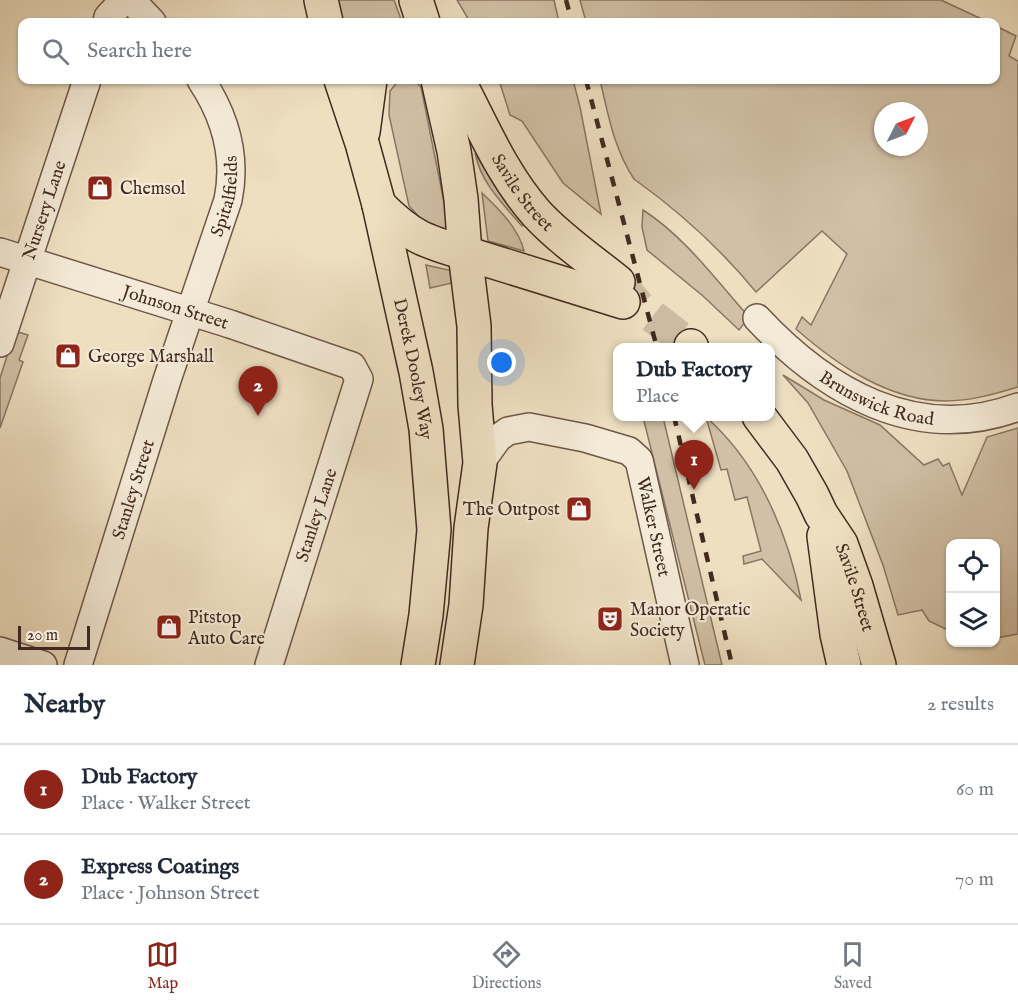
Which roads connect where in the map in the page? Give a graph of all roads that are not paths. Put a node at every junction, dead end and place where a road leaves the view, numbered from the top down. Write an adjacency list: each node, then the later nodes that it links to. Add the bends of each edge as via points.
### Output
1 (124, 0): 5 (street)
2 (130, 0): 6 (street)
3 (321, 0): 7 (main road)
4 (416, 0): 8 (main road)
5 (108, 18)
6 (148, 18)
7 (325, 18)
8 (422, 18)
9 (86, 84): 19 (street, Nursery Lane)
10 (203, 84): 20 (street, Spitalfields, via 226,131 232,181)
11 (342, 84): 15 (main road, Derek Dooley Way)
12 (369, 84): 15 (main road)
13 (439, 84): 18 (main road, via 454,151)
14 (460, 84): 18 (main road, Savile Street, via 506,173 529,204 621,292)
15 (362, 143): 16 (main road, Derek Dooley Way)
16 (379, 205): 18 (main road, Savile Street, via 412,234); 32 (main road, Derek Dooley Way, via 416,372 428,450 434,530)
17 (0, 252): 19 (street, Johnson Street)
18 (465, 253): 26 (main road, via 474,326)
19 (26, 261): 20 (street, Johnson Street); 22 (street, Nursery Lane)
20 (190, 313): 23 (street, Johnson Street); 30 (street, Stanley Street)
21 (757, 318): 24 (street, Brunswick Road, via 787,349 831,381 858,398 896,412 955,420 984,418)
22 (0, 343)
23 (352, 366): 31 (street, Stanley Lane, via 359,379)
24 (1018, 407)
25 (762, 421): 27 (main road, Savile Street, via 796,467)
26 (480, 463): 33 (main road); 34 (street, Walker Street, via 498,438 508,431 529,427 629,451 639,460)
27 (821, 514): 35 (main road, Savile Street); 36 (main road, Savile Street, via 841,544)
28 (0, 651): 29 (street)
29 (43, 665)
30 (78, 665)
31 (269, 665)
32 (418, 665)
33 (457, 665)
34 (685, 665)
35 (844, 665)
36 (879, 665)

